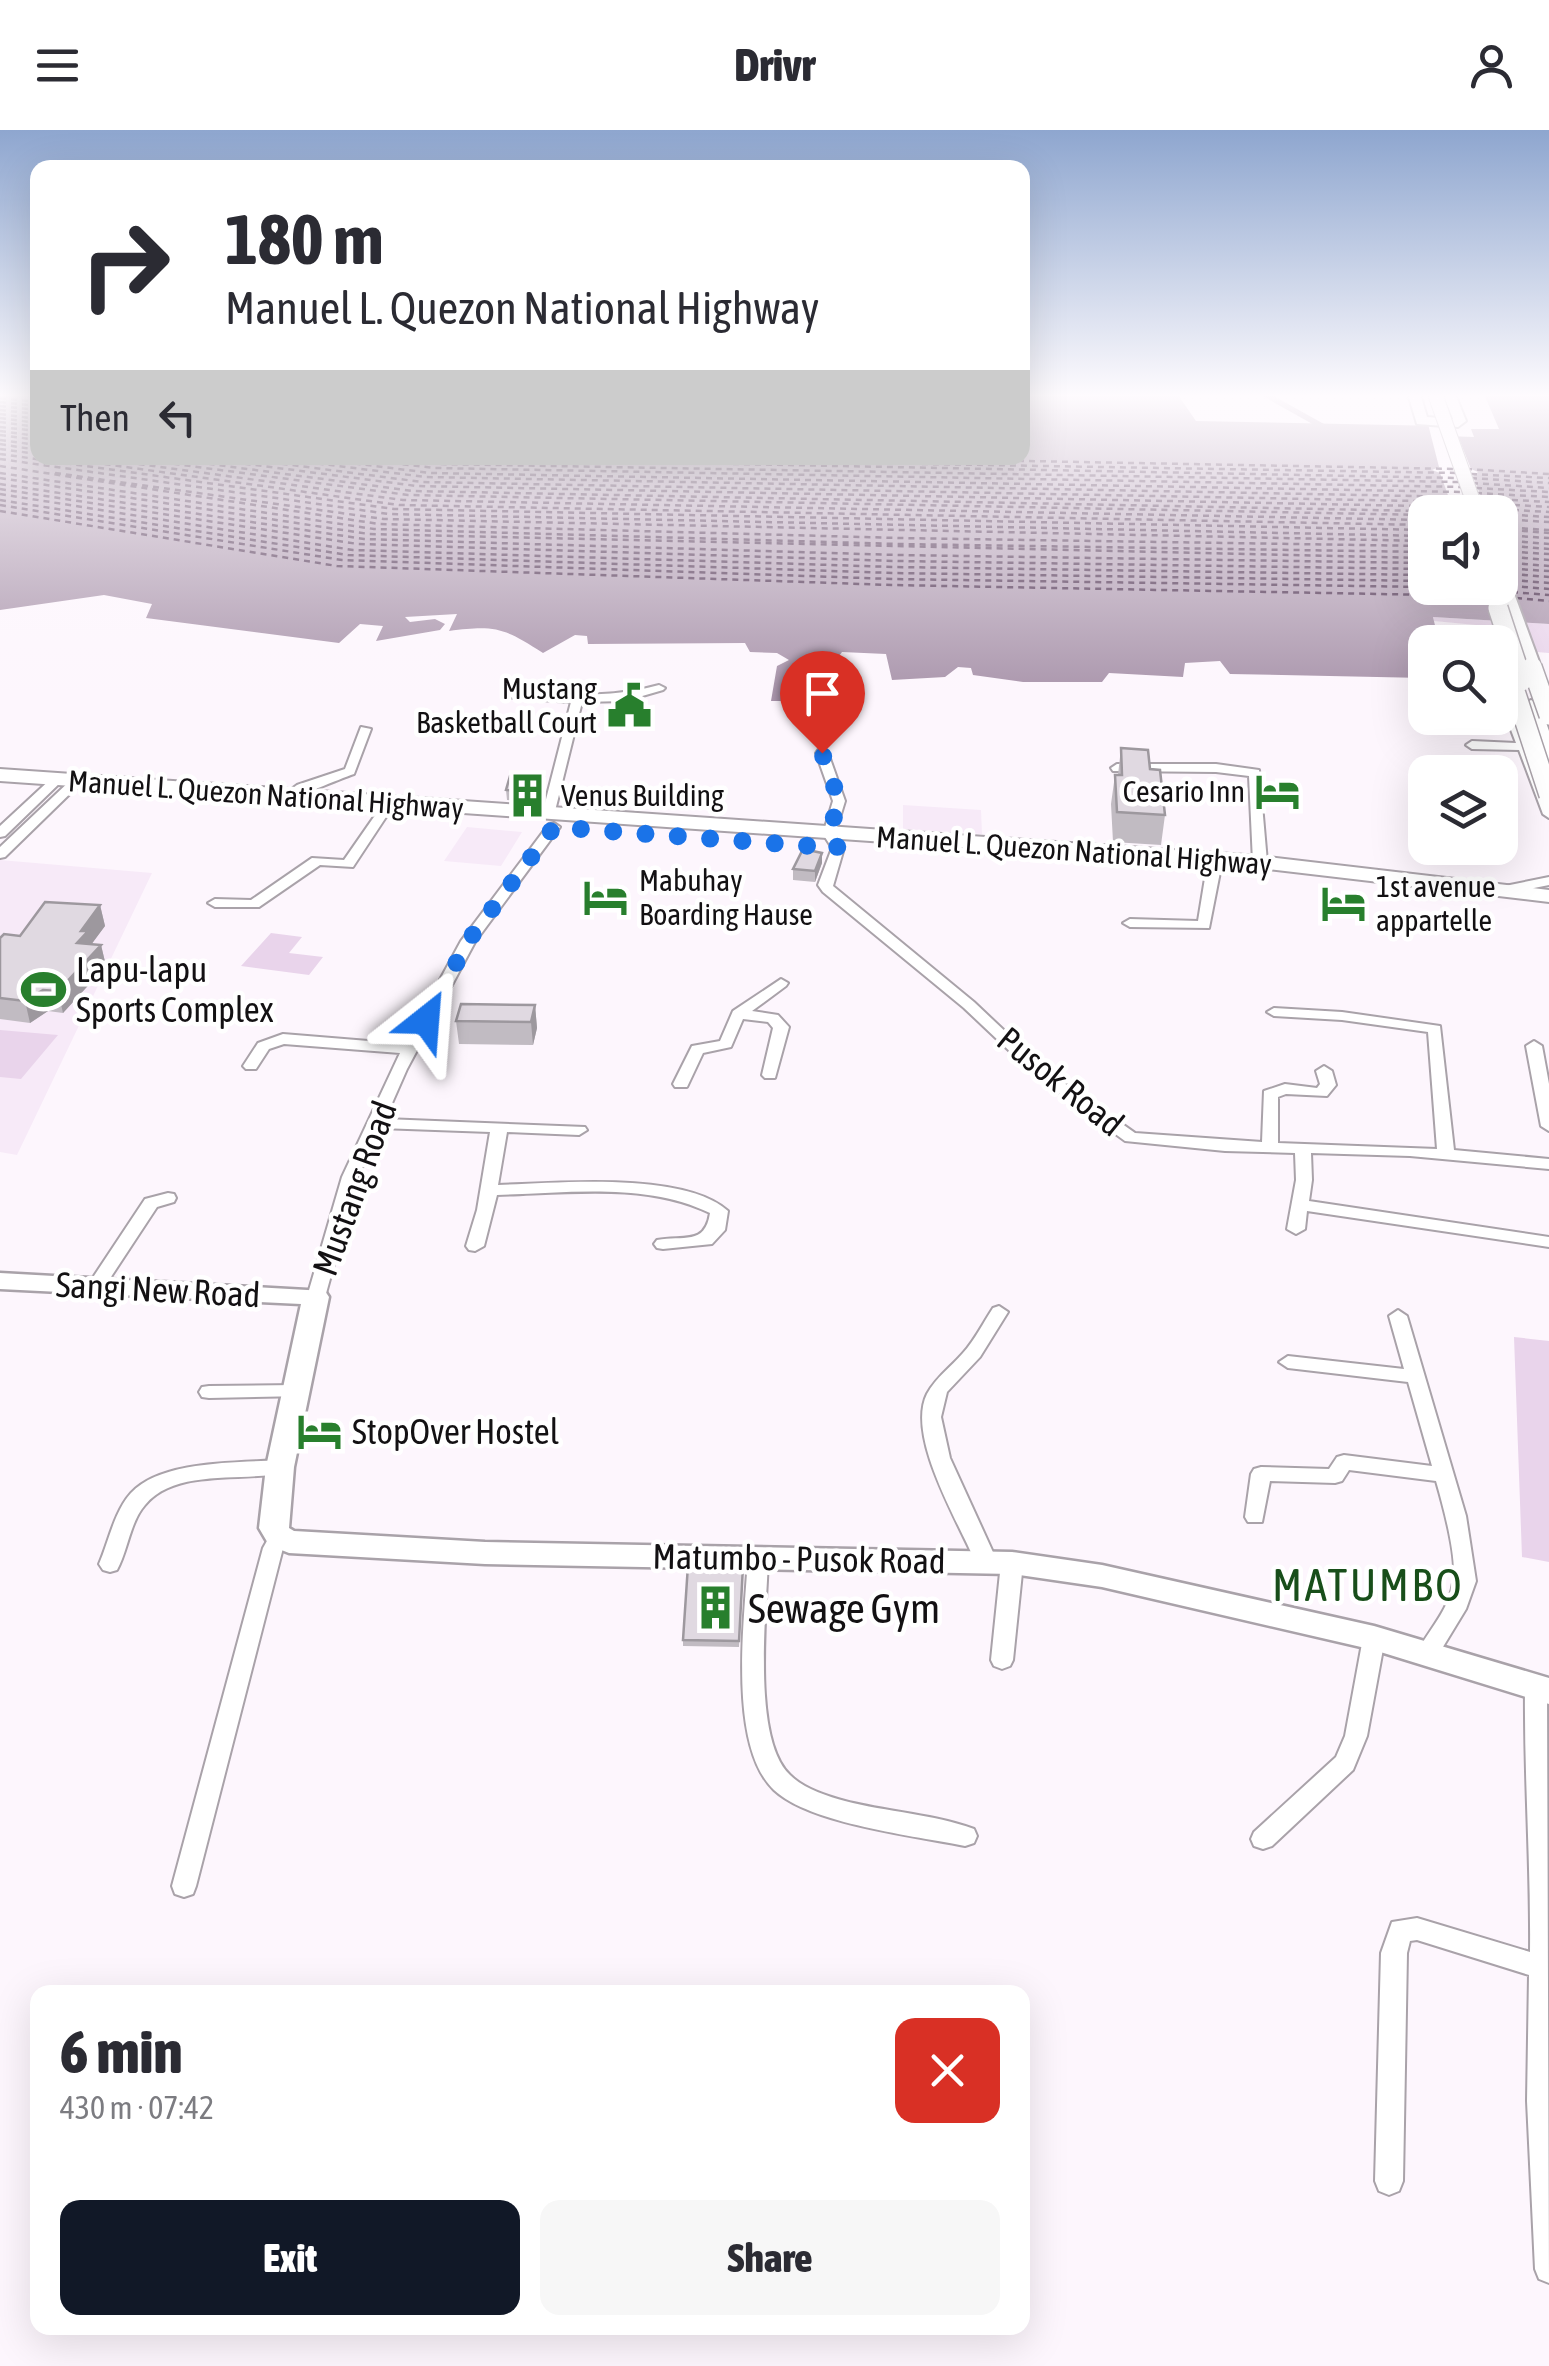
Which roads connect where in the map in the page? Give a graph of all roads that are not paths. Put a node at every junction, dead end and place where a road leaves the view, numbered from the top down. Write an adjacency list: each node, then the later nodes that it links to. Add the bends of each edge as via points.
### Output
1 (1510, 605): 7 (main road, bridge)
2 (1518, 666): 13 (main road)
3 (659, 688): 5 (street, via 631,696)
4 (506, 691): 5 (street)
5 (578, 696): 22 (street)
6 (1518, 700): 18 (main road, bridge)
7 (1549, 716)
8 (365, 729): 19 (street, via 350,771)
9 (1518, 735): 11 (street)
10 (1472, 744): 11 (street)
11 (1522, 747): 20 (street)
12 (822, 753): 24 (street, Pusok Road, via 839,800)
13 (1549, 759)
14 (1117, 768): 26 (street, via 1255,772)
15 (0, 775): 16 (main road, Manuel L. Quezon National Highway)
16 (61, 787): 17 (main road, Manuel L. Quezon National Highway); 19 (main road, Manuel L. Quezon National Highway); 21 (main road, Manuel L. Quezon National Highway); 23 (street); 25 (street)
17 (0, 788)
18 (1549, 795)
19 (290, 796): 22 (main road, Manuel L. Quezon National Highway)
20 (1549, 814)
21 (380, 817): 22 (main road, Manuel L. Quezon National Highway); 32 (street, via 348,864 317,861 254,904)
22 (551, 821): 24 (main road, Manuel L. Quezon National Highway); 39 (street, Mustang Road, via 468,941)
23 (0, 833)
24 (834, 841): 26 (main road, Manuel L. Quezon National Highway); 27 (main road, Manuel L. Quezon National Highway); 48 (street, Pusok Road, via 828,889 969,1004 1042,1074 1116,1128 1131,1138)
25 (0, 854)
26 (1260, 862): 28 (main road, Manuel L. Quezon National Highway)
27 (1213, 872): 28 (main road, Manuel L. Quezon National Highway); 34 (street, via 1200,927)
28 (1353, 878): 30 (main road, Manuel L. Quezon National Highway); 33 (main road, Manuel L. Quezon National Highway)
29 (1549, 881): 30 (street)
30 (1505, 890): 31 (main road, Manuel L. Quezon National Highway)
31 (1549, 893)
32 (214, 903)
33 (1549, 909)
34 (1130, 923)
35 (781, 983): 37 (street)
36 (1274, 1012): 50 (street, via 1435,1028)
37 (738, 1014): 42 (street, via 773,1018 781,1027); 43 (street, via 726,1044 697,1049)
38 (1534, 1046): 45 (street)
39 (410, 1048): 40 (street, via 282,1040 263,1046); 44 (street, Mustang Road)
40 (251, 1066)
41 (1324, 1071): 48 (street, via 1328,1085 1321,1092 1270,1094)
42 (770, 1076)
43 (681, 1084)
44 (373, 1123): 46 (street); 61 (street, Mustang Road, via 350,1177)
45 (1549, 1126)
46 (498, 1129): 47 (street); 52 (street)
47 (579, 1130)
48 (1270, 1147): 49 (street, Pusok Road)
49 (1303, 1148): 50 (street, Pusok Road); 54 (street)
50 (1446, 1154): 51 (street, Pusok Road)
51 (1549, 1164)
52 (488, 1190): 57 (street, via 650,1190 719,1211 716,1230 706,1240); 58 (street)
53 (168, 1198): 60 (street, via 151,1203)
54 (1300, 1205): 55 (street); 56 (street)
55 (1296, 1229)
56 (1549, 1242)
57 (663, 1244)
58 (475, 1246)
59 (0, 1281): 60 (street, Sangi New Road)
60 (96, 1288): 61 (street, Sangi New Road)
61 (316, 1297): 66 (street)
62 (999, 1312): 73 (street, via 932,1403 942,1470)
63 (1398, 1316): 65 (street)
64 (1288, 1362): 65 (street)
65 (1413, 1376): 69 (street)
66 (296, 1391): 67 (street); 68 (street)
67 (209, 1392)
68 (280, 1467): 71 (street, via 274,1528); 74 (street, via 150,1486 136,1502)
69 (1443, 1474): 70 (street, via 1344,1462 1335,1476 1261,1474); 76 (street, via 1465,1580 1456,1609)
70 (1255, 1516)
71 (279, 1537): 72 (street, Matumbo - Pusok Road, via 484,1553); 81 (street)
72 (758, 1556): 73 (street, Matumbo - Pusok Road); 79 (street, via 757,1736 770,1770 793,1789 846,1810)
73 (999, 1562): 75 (street, Matumbo - Pusok Road, via 1102,1576); 77 (street)
74 (110, 1564)
75 (1374, 1638): 76 (street, Matumbo - Pusok Road); 80 (street, via 1345,1763)
76 (1427, 1654): 78 (street, Matumbo - Pusok Road)
77 (1002, 1660)
78 (1542, 1690): 82 (street)
79 (965, 1836)
80 (1263, 1838)
81 (184, 1886)
82 (1546, 1969): 83 (street); 84 (street, via 1418,1929 1401,1930 1394,1952)
83 (1545, 2102): 85 (street)
84 (1388, 2181)
85 (1548, 2243): 86 (street)
86 (1549, 2268)

